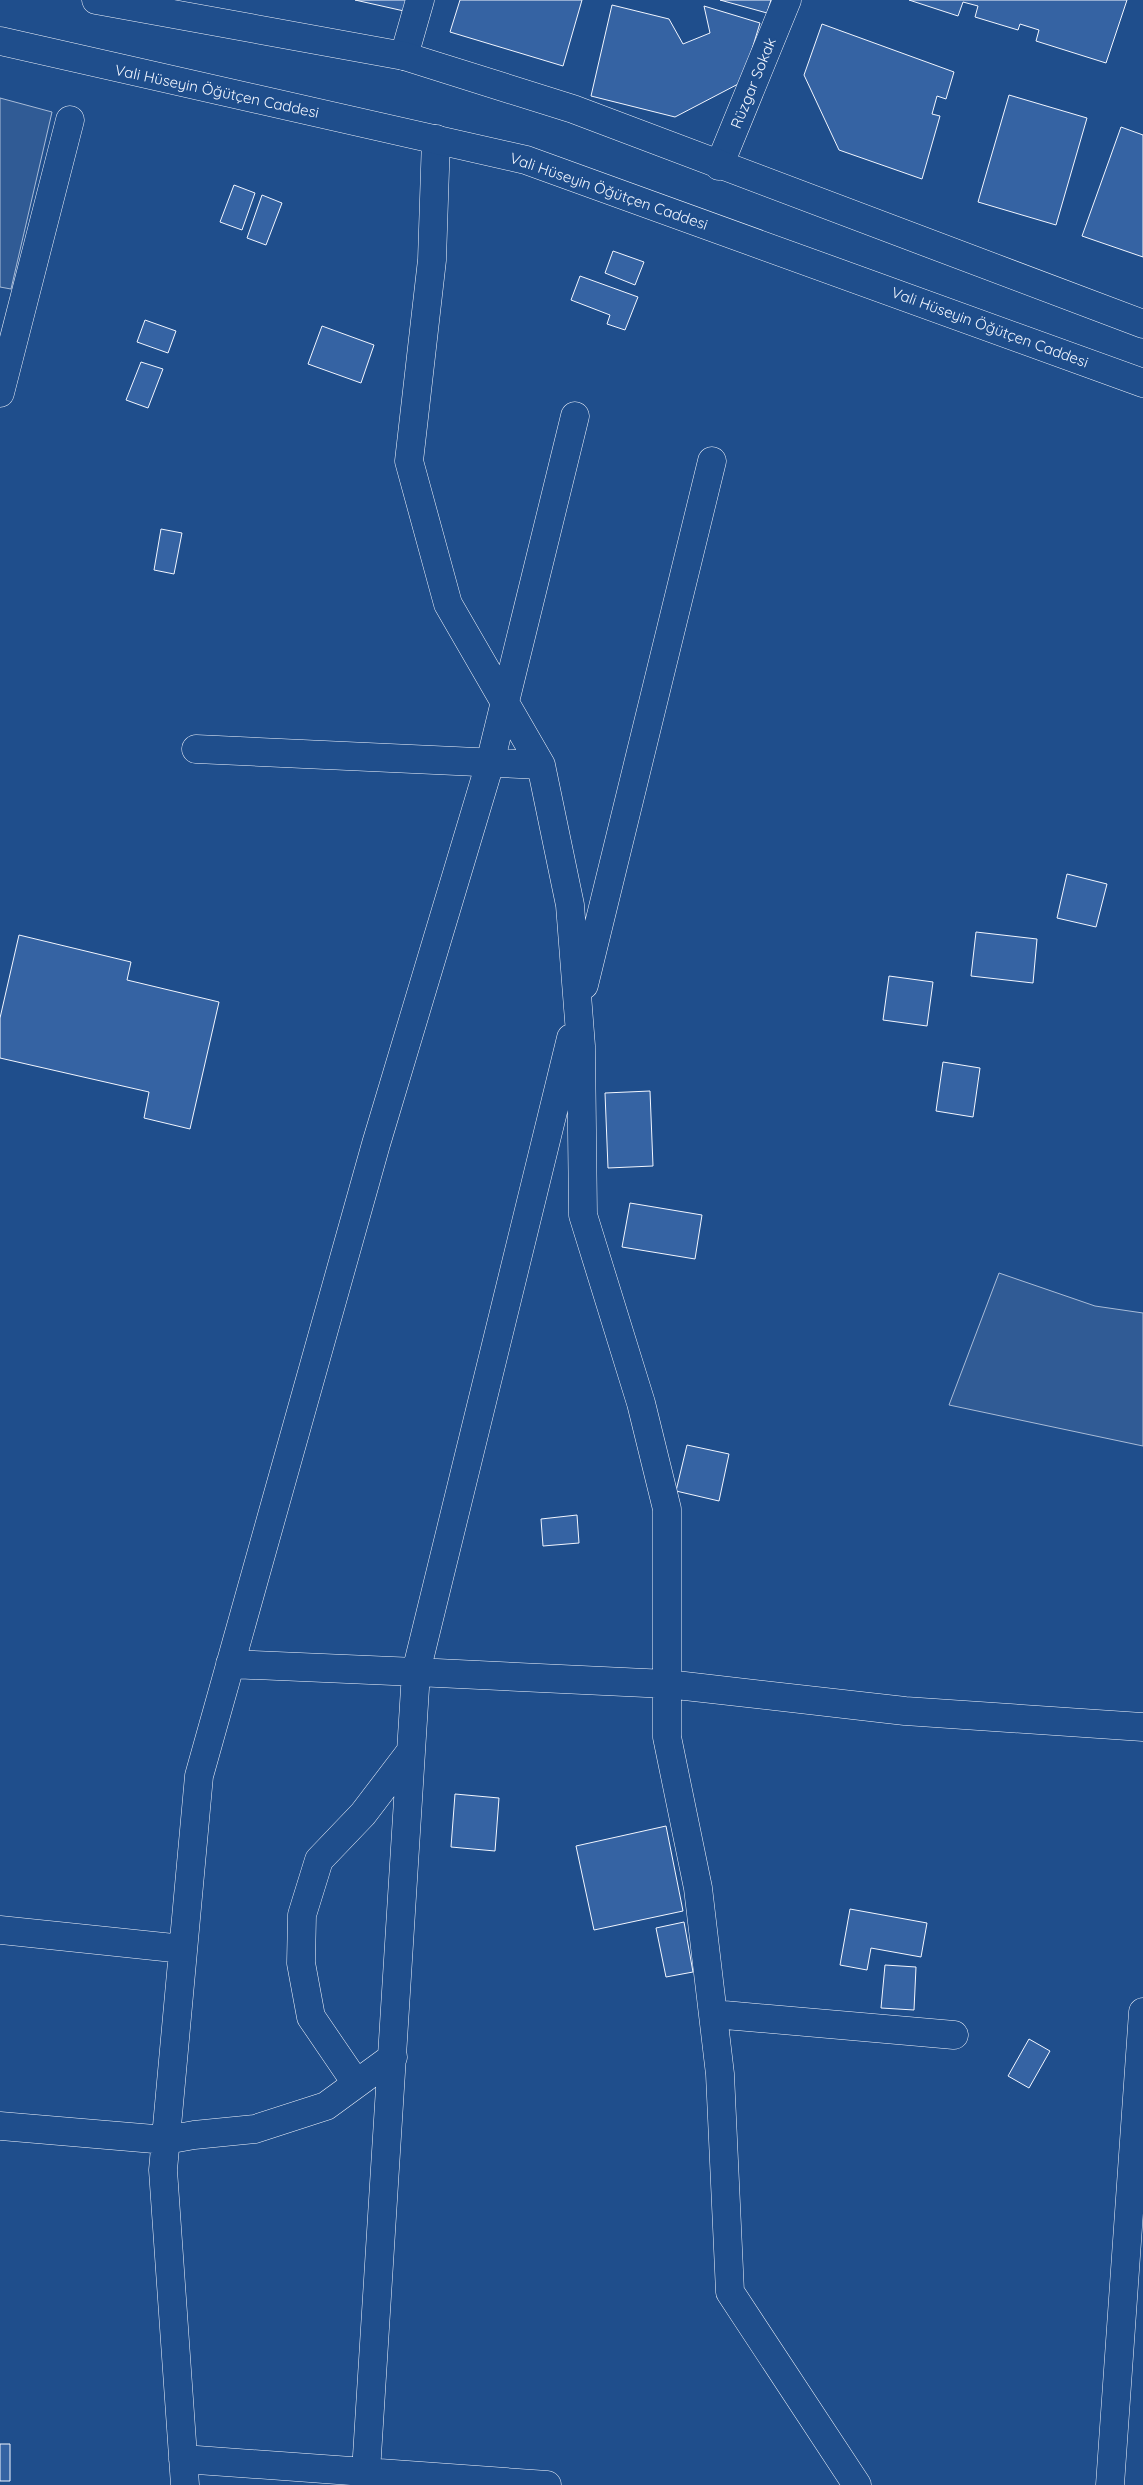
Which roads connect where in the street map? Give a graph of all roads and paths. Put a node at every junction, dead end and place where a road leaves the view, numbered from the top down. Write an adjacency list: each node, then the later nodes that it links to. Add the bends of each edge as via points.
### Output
1 (96, 0): 5 (street)
2 (420, 0): 5 (street)
3 (787, 0): 8 (street, Rüzgar Sokak)
4 (0, 41): 7 (street, Vali Hüseyin Öğütçen Caddesi)
5 (404, 56): 8 (street, via 573,110)
6 (70, 120): 11 (street)
7 (436, 139): 10 (street, Vali Hüseyin Öğütçen Caddesi, via 526,160); 14 (street, via 432,260 409,461 448,604)
8 (719, 166): 9 (street)
9 (1143, 324)
10 (1143, 383)
11 (0, 393)
12 (575, 416): 14 (street)
13 (712, 462): 18 (street)
14 (504, 702): 16 (street); 17 (street)
15 (196, 749): 16 (street)
16 (490, 763): 17 (street); 19 (street, via 376,1144)
17 (542, 765): 18 (street, via 570,905)
18 (579, 1008): 20 (street); 21 (street, via 583,1215 641,1403 667,1509)
19 (230, 1664): 20 (street); 25 (street, via 199,1776)
20 (416, 1672): 21 (street); 23 (street)
21 (667, 1684): 22 (street, via 905,1711); 27 (street, via 667,1737 698,1888)
22 (1143, 1726)
23 (412, 1751): 29 (street); 30 (street, via 363,1814 319,1860 302,1915 302,1963 311,2017)
24 (0, 1930): 25 (street)
25 (183, 1949): 32 (street)
26 (1143, 2012): 37 (street)
27 (713, 2014): 28 (street); 36 (street, via 720,2074 730,2292)
28 (954, 2035)
29 (393, 2057): 30 (street); 34 (street)
30 (356, 2083): 32 (street, via 326,2106 255,2129)
31 (0, 2126): 32 (street)
32 (166, 2140): 33 (street, via 163,2170)
33 (184, 2472): 34 (street)
34 (366, 2472): 35 (street)
35 (547, 2485)
36 (857, 2485)
37 (1110, 2485)

